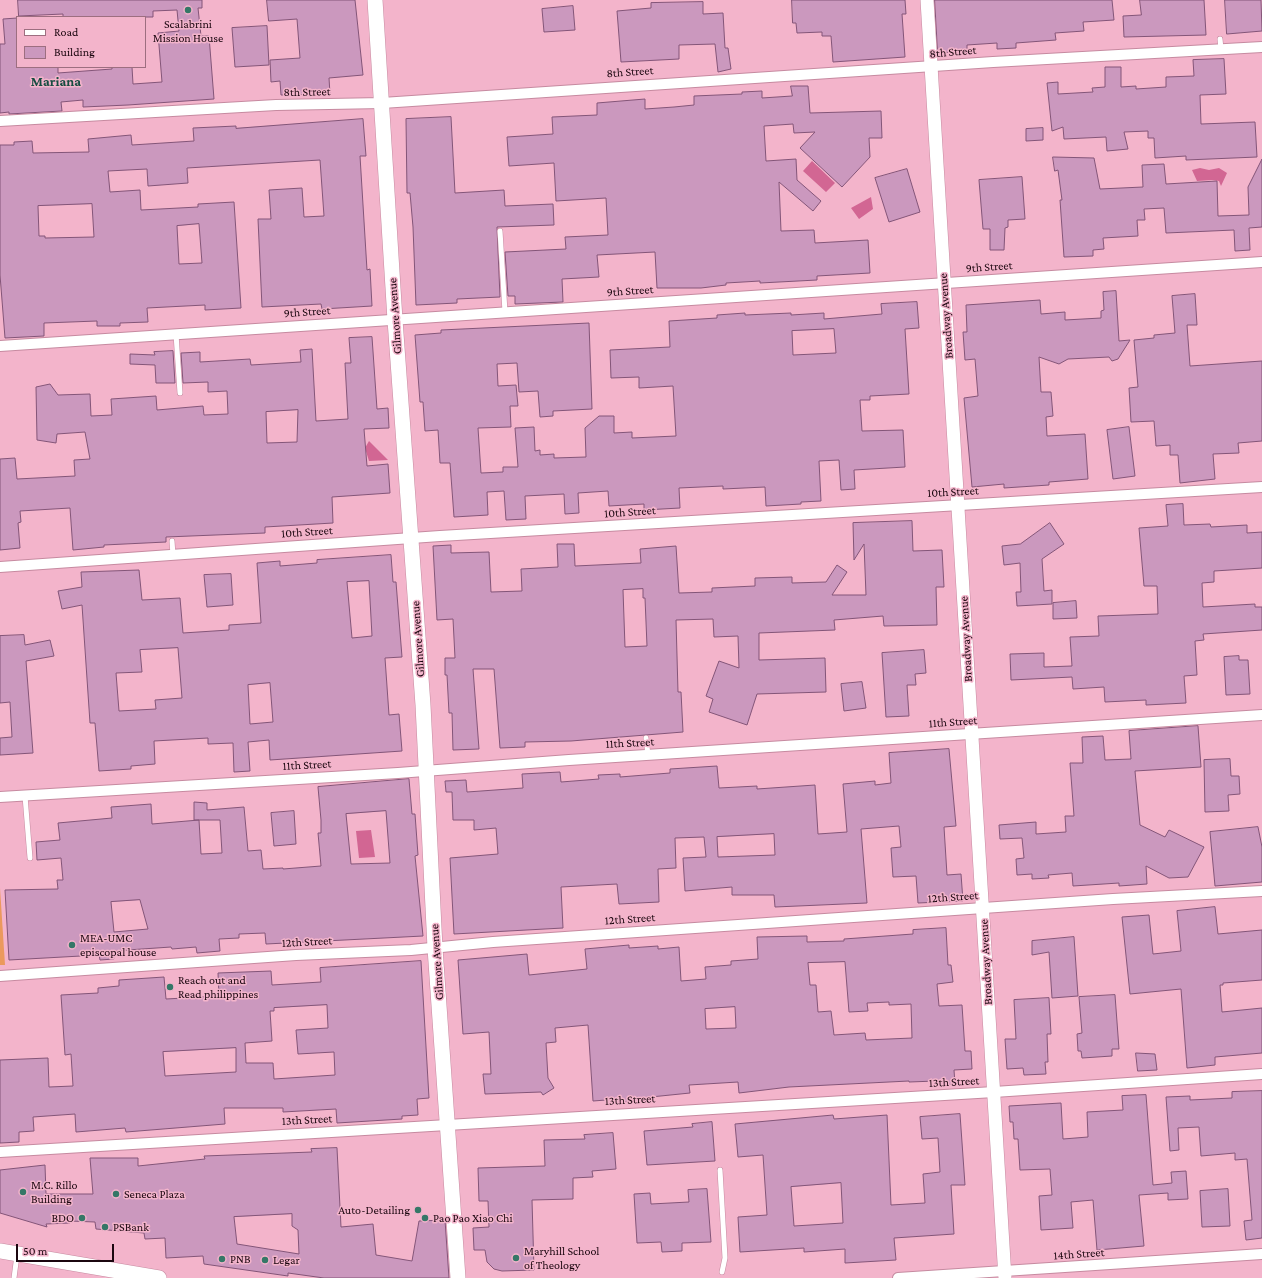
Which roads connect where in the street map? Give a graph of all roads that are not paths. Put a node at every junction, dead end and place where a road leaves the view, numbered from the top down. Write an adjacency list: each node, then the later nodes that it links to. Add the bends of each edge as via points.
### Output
1 (375, 0): 5 (main road, Gilmore Avenue)
2 (927, 0): 4 (street, Broadway Avenue)
3 (1262, 47): 4 (street, 8th Street, via 1221,44)
4 (931, 67): 5 (street, 8th Street); 9 (street, Broadway Avenue)
5 (382, 102): 6 (street, 8th Street, via 276,105); 11 (main road, Gilmore Avenue)
6 (0, 121)
7 (500, 231): 10 (lane)
8 (1262, 262): 9 (street, 9th Street)
9 (944, 283): 10 (street, 9th Street); 16 (street, Broadway Avenue)
10 (505, 312): 11 (street, 9th Street)
11 (395, 320): 12 (street, 9th Street); 17 (main road, Gilmore Avenue)
12 (176, 334): 13 (street, 9th Street); 14 (lane)
13 (0, 346)
14 (180, 393)
15 (1262, 486): 16 (street, 10th Street)
16 (958, 504): 17 (street, 10th Street); 22 (street, Broadway Avenue)
17 (410, 539): 19 (street, 10th Street); 25 (main road, Gilmore Avenue, via 423,705)
18 (172, 541): 19 (lane)
19 (173, 555): 20 (street, 10th Street)
20 (0, 567)
21 (1262, 715): 22 (street, 11th Street)
22 (972, 733): 24 (street, 11th Street); 30 (street, Broadway Avenue)
23 (646, 738): 24 (lane)
24 (648, 755): 25 (street, 11th Street)
25 (425, 770): 26 (street, 11th Street); 31 (main road, Gilmore Avenue)
26 (25, 796): 27 (street, 11th Street); 28 (lane)
27 (0, 797)
28 (30, 858)
29 (1262, 891): 30 (street, 12th Street)
30 (982, 908): 31 (street, 12th Street, via 501,941); 34 (street, Broadway Avenue)
31 (435, 948): 32 (street, 12th Street); 35 (main road, Gilmore Avenue)
32 (0, 976)
33 (1262, 1074): 34 (street, 13th Street)
34 (994, 1092): 35 (street, 13th Street); 43 (street, Broadway Avenue)
35 (448, 1125): 36 (street, 13th Street); 46 (main road, Gilmore Avenue)
36 (0, 1152)
37 (720, 1170): 41 (lane, via 725,1258)
38 (0, 1251): 39 (main road)
39 (18, 1254): 42 (main road); 44 (lane)
40 (1262, 1254): 43 (street, 14th Street)
41 (722, 1272)
42 (127, 1275): 45 (main road)
43 (1005, 1275): 47 (street, 14th Street)
44 (14, 1278)
45 (159, 1278)
46 (458, 1278)
47 (898, 1278)

